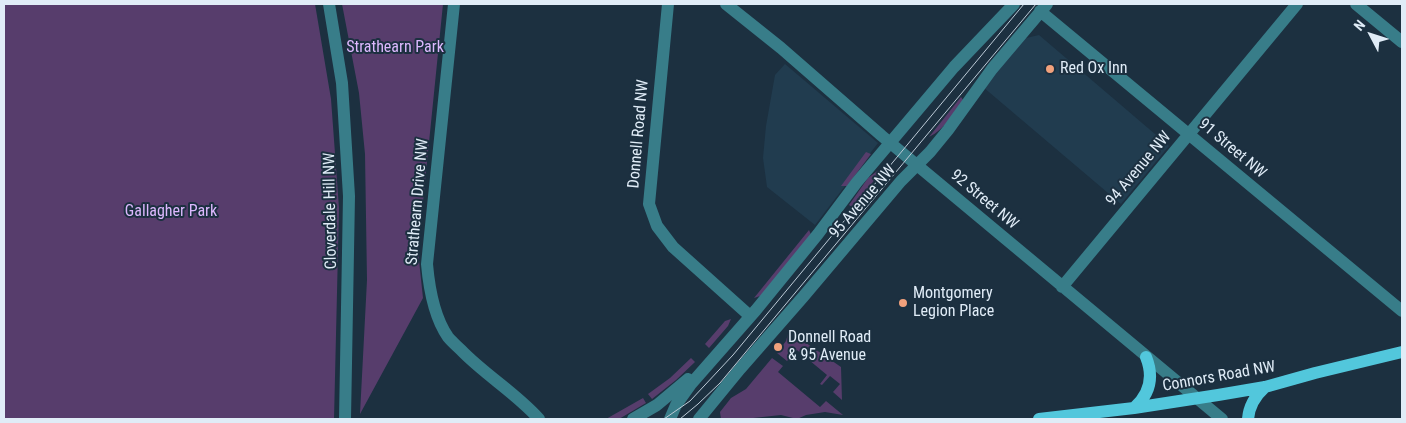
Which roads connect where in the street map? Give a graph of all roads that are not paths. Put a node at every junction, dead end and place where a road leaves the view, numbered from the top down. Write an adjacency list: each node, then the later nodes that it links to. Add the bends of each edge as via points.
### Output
1 (328, 4): 23 (street, Cloverdale Hill NW, via 342,83 349,196)
2 (454, 4): 24 (street, Strathearn Drive NW, via 427,264 429,285 436,312 448,336)
3 (668, 4): 15 (street, Donnell Road NW, via 649,204 657,226 673,247)
4 (726, 4): 11 (street, 92 Street NW)
5 (1014, 4): 11 (street, 95 Avenue NW, via 954,67)
6 (1297, 4): 10 (street, 94 Avenue NW)
7 (1356, 4): 9 (street)
8 (1044, 8): 10 (street, 91 Street NW); 12 (street, 95 Avenue NW, via 992,68 948,130)
9 (1402, 42)
10 (1189, 134): 13 (street, 94 Avenue NW); 14 (street, 91 Street NW)
11 (891, 143): 12 (street, 92 Street NW); 15 (street, 95 Avenue NW)
12 (917, 165): 13 (street, 92 Street NW); 21 (street, 95 Avenue NW)
13 (1062, 287): 18 (street, 92 Street NW)
14 (1402, 312)
15 (750, 316): 17 (street, 95 Avenue NW)
16 (1402, 352): 19 (main road, Connors Road NW)
17 (718, 353): 25 (street, 95 Avenue NW, via 657,405); 26 (street, 95 Avenue NW, via 691,384)
18 (1146, 357): 20 (street, 92 Street NW); 22 (main road, via 1151,373 1148,389)
19 (1265, 387): 20 (main road, Connors Road NW); 31 (main road, via 1254,400)
20 (1196, 399): 22 (main road, Connors Road NW); 30 (street, 92 Street NW)
21 (713, 402): 27 (street, 95 Avenue NW); 28 (street)
22 (1134, 408): 29 (main road, Connors Road NW)
23 (345, 419)
24 (538, 419)
25 (633, 419)
26 (670, 419)
27 (699, 419)
28 (711, 419)
29 (1039, 419)
30 (1222, 419)
31 (1248, 419)

